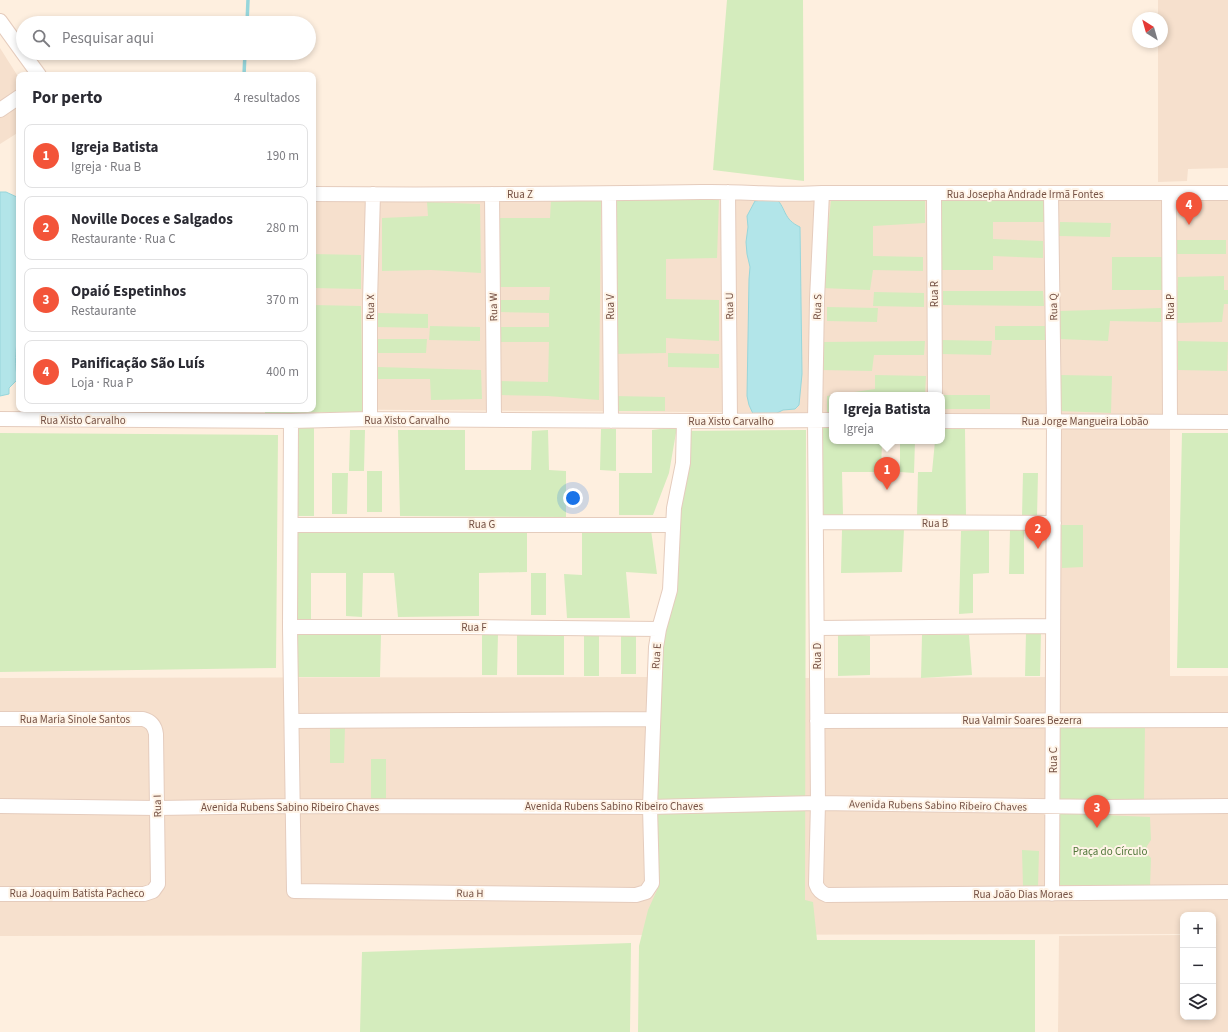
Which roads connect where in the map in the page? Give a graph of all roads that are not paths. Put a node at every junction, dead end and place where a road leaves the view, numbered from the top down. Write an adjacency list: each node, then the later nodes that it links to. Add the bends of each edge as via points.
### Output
1 (0, 22): 2 (street)
2 (16, 42)
3 (29, 60): 4 (street)
4 (37, 72)
5 (16, 99): 6 (street)
6 (0, 110)
7 (733, 192): 14 (street, Rua Z); 15 (street, Rua Z); 31 (street, Rua U)
8 (822, 193): 15 (street, Rua Josepha Andrade Irmã Fontes); 16 (street, Rua Josepha Andrade Irmã Fontes); 25 (street, Rua S)
9 (1169, 193): 10 (street, Rua Josepha Andrade Irmã Fontes); 17 (street, Rua Josepha Andrade Irmã Fontes); 33 (street, Rua P)
10 (1228, 193)
11 (316, 194): 12 (street, Rua Z)
12 (373, 194): 13 (street, Rua Z); 23 (street, Rua X)
13 (492, 194): 14 (street, Rua Z); 24 (street, Rua W)
14 (609, 194): 29 (street, Rua V)
15 (803, 194)
16 (934, 194): 17 (street, Rua Josepha Andrade Irmã Fontes); 18 (street, Rua R)
17 (1051, 194): 27 (street, Rua Q)
18 (935, 392)
19 (100, 414): 21 (street, Rua Xisto Carvalho); 22 (street, Rua Xisto Carvalho)
20 (262, 414): 21 (street, Rua Xisto Carvalho); 28 (street, Rua Xisto Carvalho)
21 (217, 415)
22 (0, 419)
23 (370, 419): 24 (street, Rua Xisto Carvalho); 28 (street, Rua Xisto Carvalho)
24 (494, 420): 29 (street, Rua Xisto Carvalho)
25 (815, 420): 26 (street); 31 (street, Rua Xisto Carvalho); 35 (street, Rua D)
26 (829, 420)
27 (1054, 420): 32 (street, Rua Jorge Mangueira Lobão); 33 (street, Rua Jorge Mangueira Lobão); 36 (street, Rua C)
28 (292, 421): 37 (street)
29 (611, 421): 30 (street, Rua Xisto Carvalho)
30 (684, 421): 31 (street, Rua Xisto Carvalho); 38 (street, Rua E, via 683,463)
31 (730, 421)
32 (945, 421)
33 (1170, 422): 34 (street, Rua Jorge Mangueira Lobão)
34 (1228, 422)
35 (816, 522): 36 (street, Rua B); 41 (street, Rua D)
36 (1054, 523): 39 (street, Rua C)
37 (291, 525): 38 (street, Rua G); 40 (street)
38 (673, 525): 42 (street, Rua E, via 670,590)
39 (1053, 626): 41 (street); 45 (street, Rua C)
40 (290, 627): 42 (street, Rua F); 47 (street)
41 (817, 628): 48 (street, Rua D)
42 (659, 629): 44 (street, Rua E)
43 (0, 719): 49 (street, Rua Maria Sinole Santos, via 142,719)
44 (653, 719): 47 (street); 55 (street, Rua E)
45 (1053, 720): 46 (street, Rua Valmir Soares Bezerra); 48 (street, Rua Valmir Soares Bezerra); 53 (street, Rua C)
46 (1228, 720)
47 (292, 721): 52 (street)
48 (817, 721): 50 (street, Rua D)
49 (150, 722): 56 (street, Rua I, via 156,731)
50 (818, 804): 53 (street, Avenida Rubens Sabino Ribeiro Chaves); 55 (street, Avenida Rubens Sabino Ribeiro Chaves); 58 (street, Rua D, via 816,884)
51 (0, 806): 56 (street, Avenida Rubens Sabino Ribeiro Chaves)
52 (292, 806): 55 (street, Avenida Rubens Sabino Ribeiro Chaves); 56 (street, Avenida Rubens Sabino Ribeiro Chaves); 59 (street, Rua H, via 294,891 636,895)
53 (1052, 806): 54 (street, Avenida Rubens Sabino Ribeiro Chaves); 62 (street, Rua C)
54 (1228, 806)
55 (650, 807): 59 (street, Rua E, via 652,883)
56 (157, 808): 57 (street, Rua I, via 158,884)
57 (153, 891): 61 (street, Rua Joaquim Batista Pacheco, via 144,894)
58 (820, 891): 62 (street, Rua João Dias Moraes, via 826,895)
59 (646, 892)
60 (1228, 892): 62 (street, Rua João Dias Moraes)
61 (0, 894)
62 (1052, 894)

